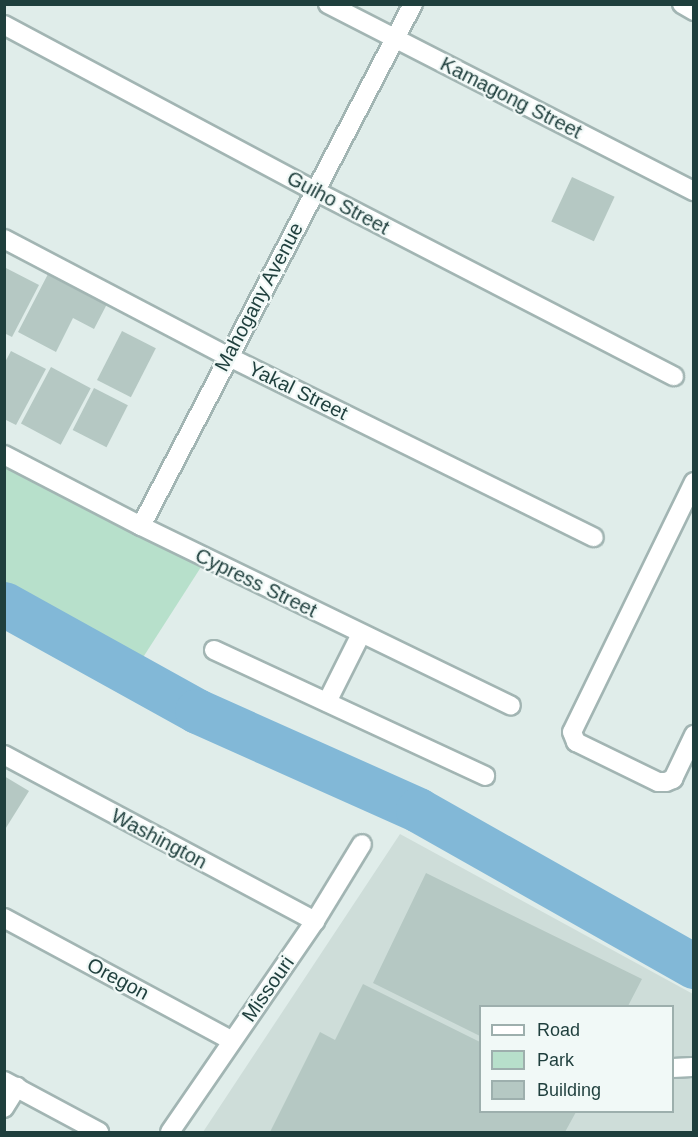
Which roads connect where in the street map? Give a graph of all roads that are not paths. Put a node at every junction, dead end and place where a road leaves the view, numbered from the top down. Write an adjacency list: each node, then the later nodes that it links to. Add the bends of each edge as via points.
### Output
1 (328, 4): 6 (street, Kamagong Street)
2 (413, 4): 6 (street, Mahogany Avenue)
3 (681, 4): 4 (street)
4 (693, 11)
5 (4, 25): 7 (street, Guiho Street)
6 (395, 38): 7 (street, Mahogany Avenue); 8 (street, Kamagong Street)
7 (315, 191): 10 (street, Mahogany Avenue); 11 (street, Guiho Street)
8 (693, 191)
9 (4, 239): 10 (street, Yakal Street)
10 (227, 356): 14 (street, Mahogany Avenue); 15 (street, Yakal Street)
11 (674, 376)
12 (4, 455): 14 (street, Cypress Street)
13 (693, 482): 20 (street, via 572,732 576,742 658,782 673,779)
14 (141, 526): 16 (street, Cypress Street)
15 (594, 537)
16 (361, 633): 18 (street); 19 (street, Cypress Street)
17 (214, 650): 18 (street)
18 (327, 702): 22 (street)
19 (511, 706)
20 (693, 735)
21 (4, 755): 25 (street, Washington)
22 (485, 776)
23 (362, 844): 25 (street, Missouri)
24 (4, 918): 26 (street, Oregon)
25 (315, 921): 26 (street, Missouri)
26 (232, 1041): 32 (street, Missouri)
27 (693, 1067): 28 (street)
28 (674, 1068)
29 (11, 1084): 30 (street); 31 (street)
30 (4, 1108)
31 (99, 1132)
32 (170, 1132)

